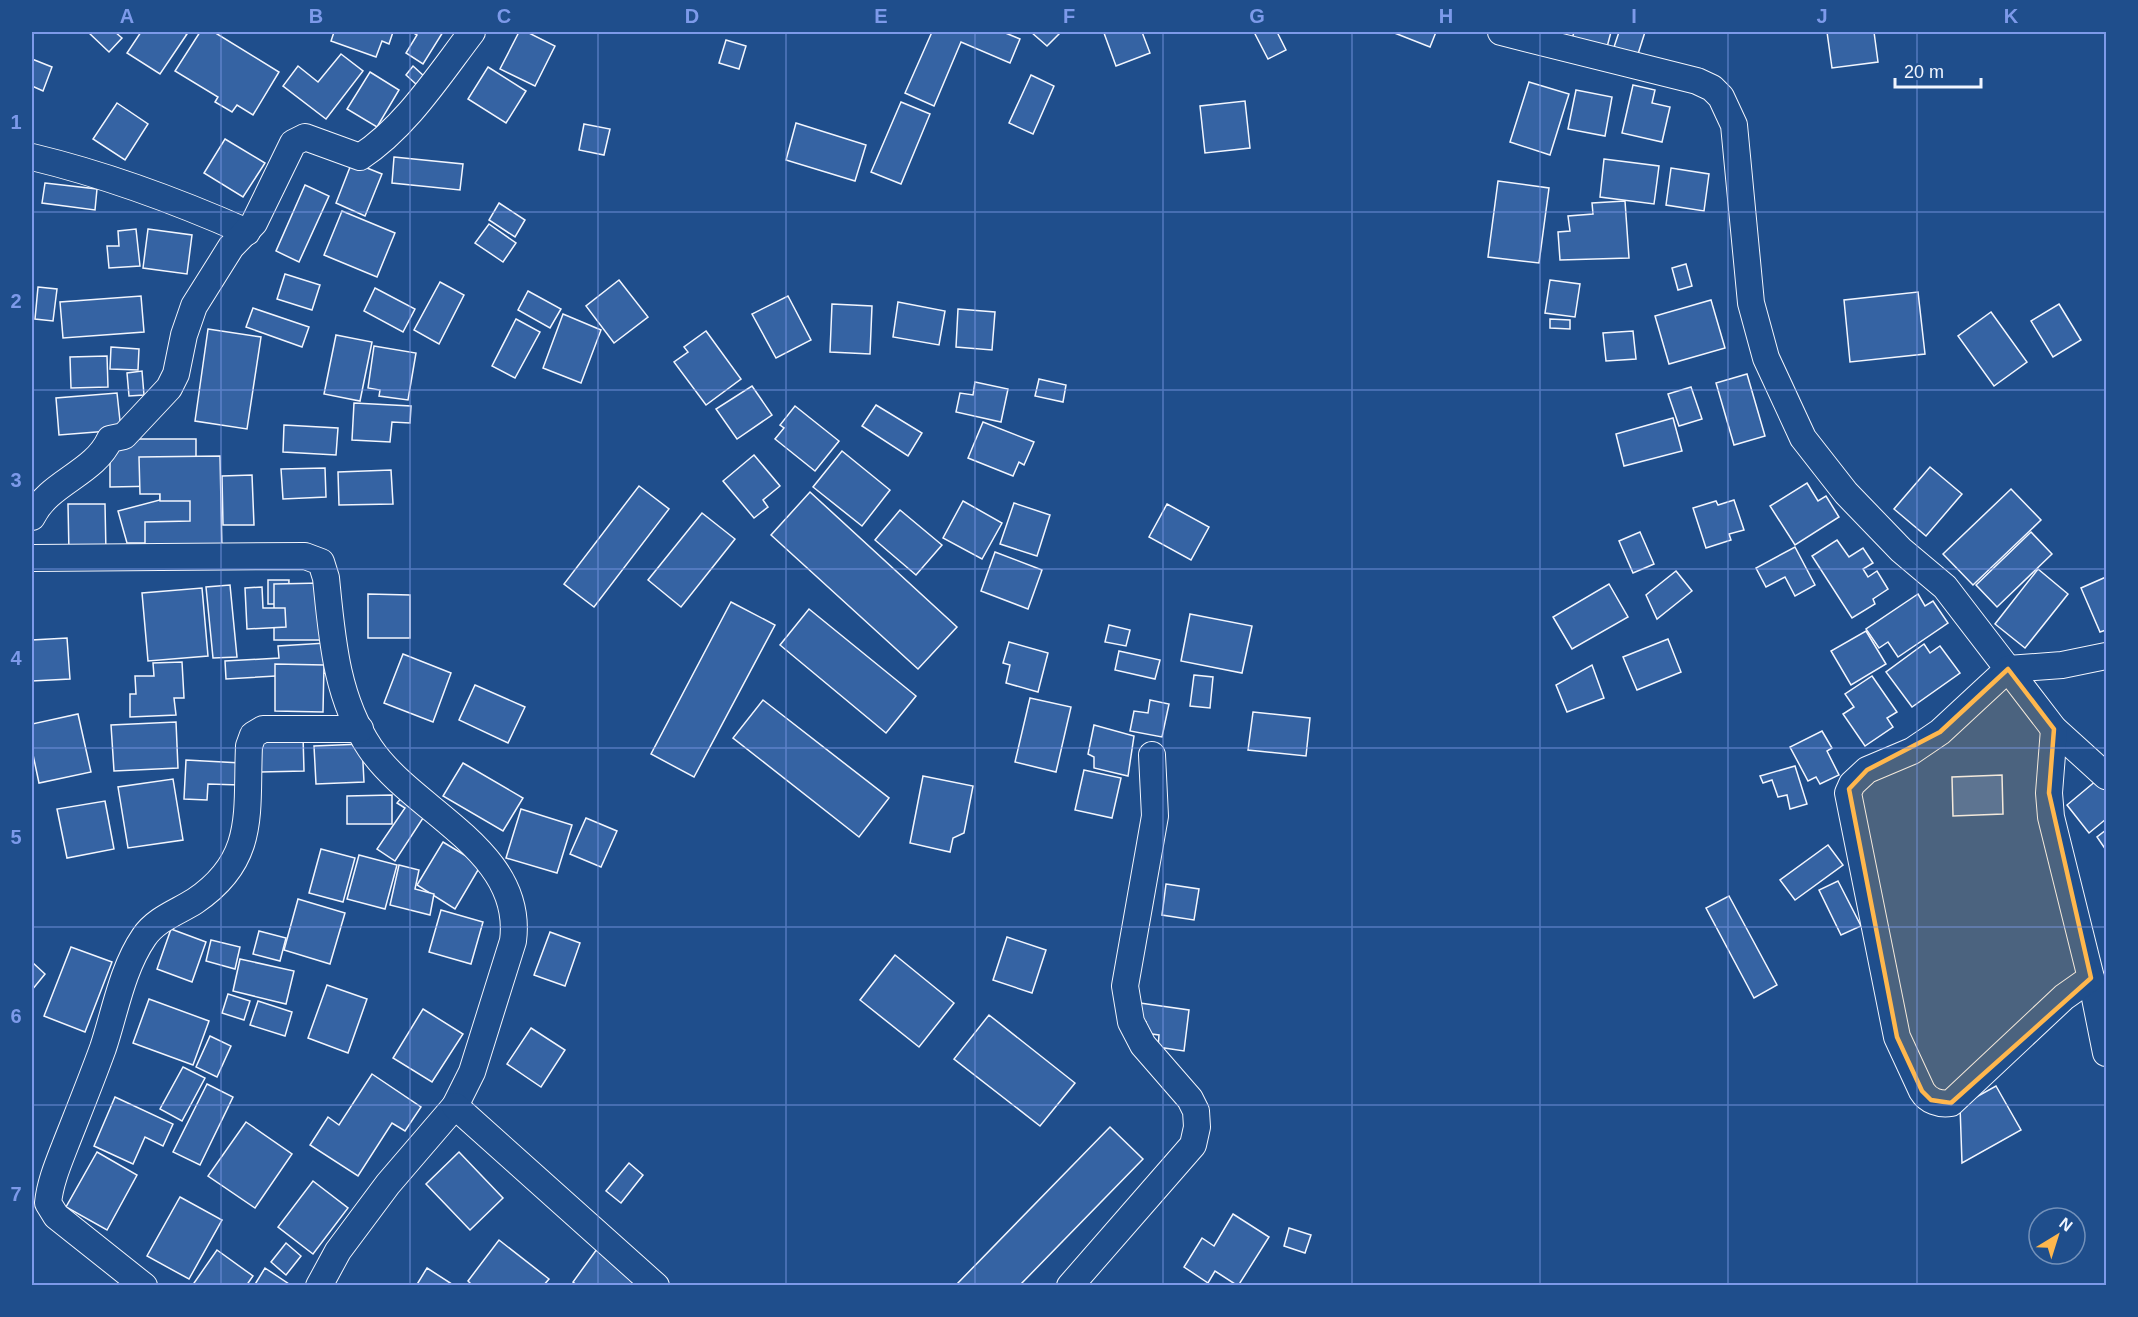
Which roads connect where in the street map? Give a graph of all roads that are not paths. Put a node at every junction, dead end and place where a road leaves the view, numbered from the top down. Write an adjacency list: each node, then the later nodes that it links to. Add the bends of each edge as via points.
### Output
1 (472, 32): 5 (street, via 423,97 360,157 305,137 297,139)
2 (1501, 32): 3 (street)
3 (1540, 35): 9 (street, via 1697,81 1721,97 1734,124 1751,303 1766,358 1803,438 1846,493 1901,550 1945,587)
4 (32, 157): 5 (street, via 86,170 171,199)
5 (247, 232): 6 (street, via 231,247 194,306 169,388 124,436 110,439 103,454 44,498)
6 (32, 517)
7 (32, 558): 10 (street, via 249,554 305,555 319,560 326,578 337,671)
8 (2106, 656): 9 (street)
9 (2008, 669): 11 (street); 14 (street, via 1940,732 1912,751 1867,771 1848,793 1897,1037 1923,1094 1944,1104 1951,1103 2064,997)
10 (360, 729): 16 (street, via 385,769 459,831 492,866 513,913 513,941 488,1026); 18 (street, via 263,729 253,735 240,852 223,878 145,935 125,977 48,1203 56,1216)
11 (2054, 729): 13 (street); 14 (street, via 2051,817)
12 (1152, 755): 17 (street, via 1155,816 1125,986 1131,1022 1143,1046 1190,1100 1196,1111 1197,1127 1193,1145)
13 (2106, 776)
14 (2091, 978): 15 (street)
15 (2106, 1053)
16 (455, 1106): 19 (street, via 388,1184 338,1251); 20 (street)
17 (1081, 1282)
18 (144, 1286)
19 (319, 1286)
20 (656, 1286)

